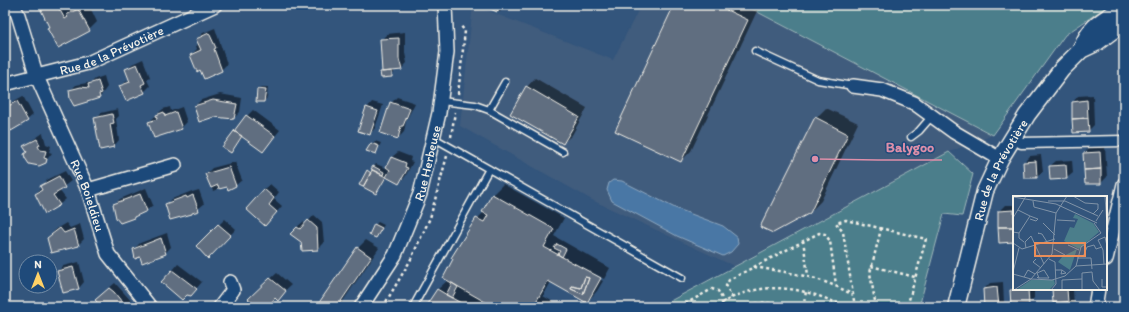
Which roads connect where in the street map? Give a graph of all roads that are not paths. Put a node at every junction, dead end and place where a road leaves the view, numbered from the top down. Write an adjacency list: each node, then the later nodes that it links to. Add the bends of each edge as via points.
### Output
1 (13, 5): 8 (street, Rue Boieldieu)
2 (215, 5): 8 (street, Rue de la Prévotière, via 88,63)
3 (445, 5): 12 (street, Rue Herbeuse, via 447,52)
4 (1124, 7): 6 (street, Rue de la Prévotière, via 1100,22 1087,34)
5 (1124, 22): 6 (street, Rue de la Prévotière, via 1096,43)
6 (1081, 50): 20 (street, Rue de la Prévotière, via 1044,92)
7 (755, 51): 11 (lane, via 818,80)
8 (36, 77): 10 (street, Rue de la Prévotière); 24 (street, Rue Boieldieu)
9 (506, 82): 13 (lane)
10 (5, 84)
11 (854, 86): 14 (street, via 882,90 914,103)
12 (441, 101): 13 (lane, via 475,105); 16 (street, Rue Herbeuse)
13 (489, 110): 19 (lane)
14 (932, 116): 15 (lane); 20 (street)
15 (911, 137)
16 (434, 138): 22 (lane); 32 (street, Rue Herbeuse, via 420,194 395,255)
17 (1124, 141): 18 (street)
18 (1021, 143)
19 (563, 152)
20 (1000, 159): 34 (street, Rue de la Prévotière, via 985,191)
21 (175, 165): 24 (street)
22 (489, 169): 27 (lane); 33 (lane)
23 (1124, 184): 25 (street)
24 (88, 190): 30 (street, Rue Boieldieu, via 108,254)
25 (1109, 236): 26 (street)
26 (1107, 251)
27 (682, 278)
28 (230, 282): 31 (street, via 233,290)
29 (1098, 290): 35 (street)
30 (150, 307)
31 (220, 307)
32 (361, 307)
33 (413, 307)
34 (956, 307)
35 (1095, 307)

